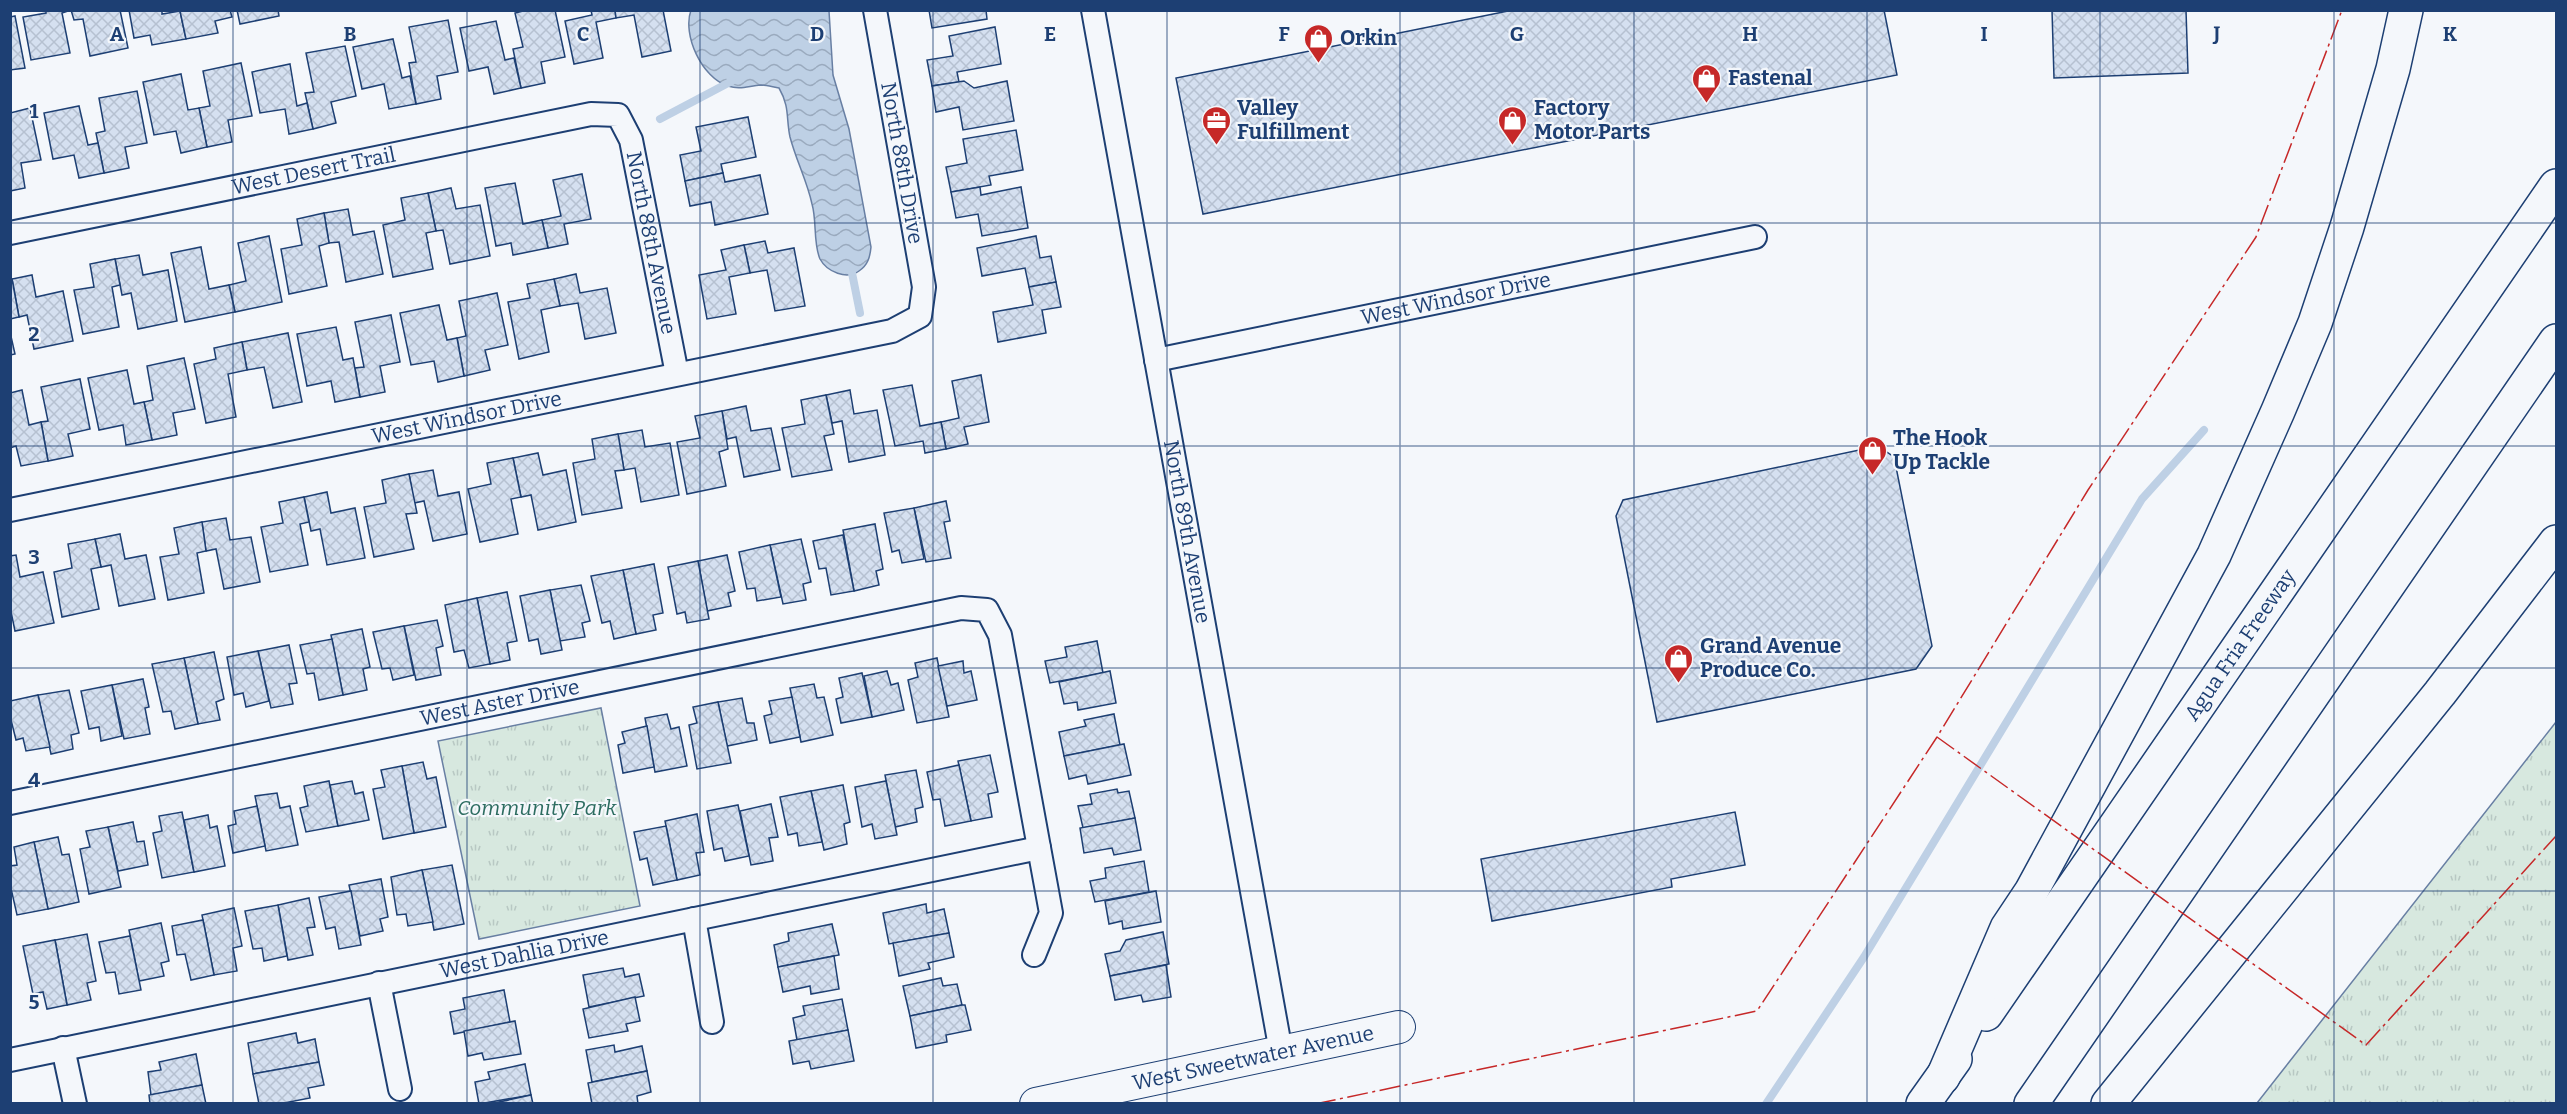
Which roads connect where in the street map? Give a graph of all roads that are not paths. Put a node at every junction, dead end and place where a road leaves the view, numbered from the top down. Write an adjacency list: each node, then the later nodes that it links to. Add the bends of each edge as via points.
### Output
1 (875, 10): 8 (street, North 88th Drive, via 924,287)
2 (1093, 10): 10 (street, North 89th Avenue)
3 (2406, 10): 24 (highway, via 2372,144 2315,323 2251,475 2214,555 2031,892 2007,928)
4 (618, 115): 6 (street, West Desert Trail, via 591,114); 11 (street, North 88th Avenue, via 631,140)
5 (2556, 186): 24 (highway, Agua Fria Freeway)
6 (10, 233)
7 (1755, 237): 10 (street, West Windsor Drive)
8 (920, 316): 11 (street, West Windsor Drive, via 892,331)
9 (2556, 341): 29 (highway)
10 (1156, 360): 22 (street, North 89th Avenue)
11 (677, 374): 12 (street, West Windsor Drive)
12 (10, 510)
13 (2556, 542): 30 (highway, via 2440,693)
14 (10, 803): 15 (street, West Aster Drive, via 961,608 987,610 1000,635)
15 (1039, 848): 16 (street, West Dahlia Drive); 17 (street, via 1051,913)
16 (694, 919): 18 (street, West Dahlia Drive); 19 (street)
17 (1034, 956)
18 (378, 983): 21 (street, West Dahlia Drive); 25 (street)
19 (712, 1022)
20 (1399, 1028): 22 (street, West Sweetwater Avenue)
21 (63, 1048): 23 (street, West Dahlia Drive); 26 (street)
22 (1281, 1052): 27 (street, West Sweetwater Avenue)
23 (10, 1060)
24 (1943, 1077): 28 (highway, Agua Fria Freeway)
25 (400, 1089)
26 (75, 1104)
27 (1036, 1104)
28 (1923, 1104)
29 (2031, 1104)
30 (2108, 1104)

